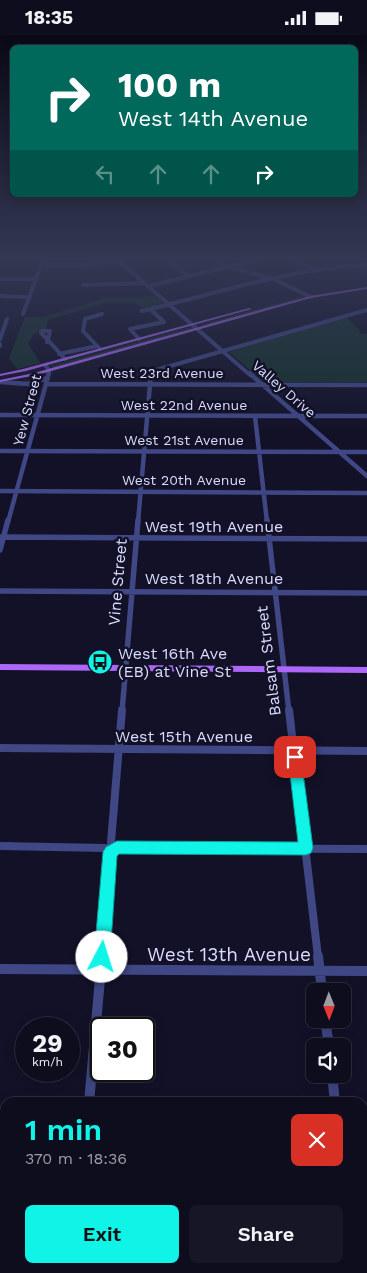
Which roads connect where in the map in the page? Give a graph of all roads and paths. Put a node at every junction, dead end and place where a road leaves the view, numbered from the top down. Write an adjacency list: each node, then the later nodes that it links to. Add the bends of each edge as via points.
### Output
1 (89, 318): 16 (street, via 85,319 83,328)
2 (159, 318): 11 (street, via 164,322)
3 (186, 318): 9 (street, Valley Drive)
4 (216, 318): 9 (main road)
5 (238, 318): 12 (main road)
6 (335, 318): 17 (street)
7 (8, 319): 10 (street)
8 (125, 324): 11 (street)
9 (193, 324): 12 (street, Valley Drive); 14 (main road)
10 (2, 327): 13 (street)
11 (130, 329): 14 (street)
12 (198, 329): 17 (street, Valley Drive); 21 (main road)
13 (0, 339)
14 (139, 339): 16 (main road)
15 (48, 342): 18 (street)
16 (99, 347): 18 (street); 19 (main road)
17 (223, 351): 26 (street, via 153,372); 27 (street, Valley Drive)
18 (59, 354): 19 (street)
19 (65, 359): 20 (main road)
20 (45, 365): 21 (street, Yew Street); 22 (main road)
21 (49, 370): 23 (street, Yew Street); 24 (main road)
22 (1, 374)
23 (48, 377): 24 (street, via 28,384); 25 (street, Yew Street)
24 (0, 382)
25 (47, 384): 26 (street, West 23rd Avenue); 30 (street, Yew Street)
26 (148, 384): 27 (street, West 23rd Avenue); 31 (street, Vine Street)
27 (262, 385): 28 (street, West 23rd Avenue); 33 (street, Valley Drive)
28 (367, 385)
29 (0, 415): 30 (street, West 22nd Avenue)
30 (38, 415): 31 (street, West 22nd Avenue); 36 (street, Yew Street)
31 (146, 416): 32 (street, West 22nd Avenue); 37 (street, Vine Street)
32 (255, 416): 33 (street, West 22nd Avenue); 38 (street, Balsam Street)
33 (298, 416): 34 (street, West 22nd Avenue); 39 (street, Valley Drive)
34 (367, 417)
35 (0, 451): 36 (street, West 21st Avenue)
36 (28, 451): 37 (street, West 21st Avenue); 43 (street, Yew Street)
37 (144, 451): 38 (street, West 21st Avenue); 44 (street, Vine Street)
38 (259, 452): 39 (street, West 21st Avenue); 45 (street, Balsam Street)
39 (339, 452): 40 (street, West 21st Avenue); 41 (street, Valley Drive)
40 (367, 452)
41 (367, 476)
42 (0, 491): 43 (street, West 20th Avenue)
43 (16, 491): 44 (street, West 20th Avenue); 47 (street, Yew Street)
44 (140, 491): 45 (street, West 20th Avenue); 48 (street, Vine Street)
45 (263, 492): 46 (street, West 20th Avenue); 49 (street, Balsam Street)
46 (367, 493)
47 (2, 537): 48 (street, West 19th Avenue); 51 (street, Yew Street)
48 (136, 538): 49 (street, West 19th Avenue); 53 (street, Vine Street)
49 (269, 539): 50 (street, West 19th Avenue); 54 (street, Balsam Street)
50 (367, 539)
51 (0, 550)
52 (0, 591): 53 (street, West 18th Avenue)
53 (132, 592): 54 (street, West 18th Avenue); 57 (street, Vine Street)
54 (275, 592): 55 (street, West 18th Avenue); 58 (street, Balsam Street)
55 (367, 593)
56 (0, 667): 57 (main road)
57 (126, 668): 58 (main road); 61 (street, Vine Street)
58 (285, 669): 59 (main road); 62 (street, Balsam Street)
59 (367, 669)
60 (0, 749): 61 (street, West 15th Avenue)
61 (119, 749): 62 (street, West 15th Avenue); 65 (street, Vine Street)
62 (294, 751): 63 (street, West 15th Avenue); 66 (street, Balsam Street)
63 (367, 751)
64 (0, 847): 65 (street)
65 (111, 847): 66 (street); 69 (street, Vine Street)
66 (306, 848): 67 (street); 70 (street, Balsam Street)
67 (367, 849)
68 (0, 969): 69 (street, West 13th Avenue)
69 (101, 969): 70 (street, West 13th Avenue); 74 (street, Vine Street)
70 (320, 971): 71 (street, West 13th Avenue); 72 (street, Balsam Street)
71 (367, 971)
72 (321, 983)
73 (333, 1083): 75 (street)
74 (90, 1097)
75 (334, 1097)

